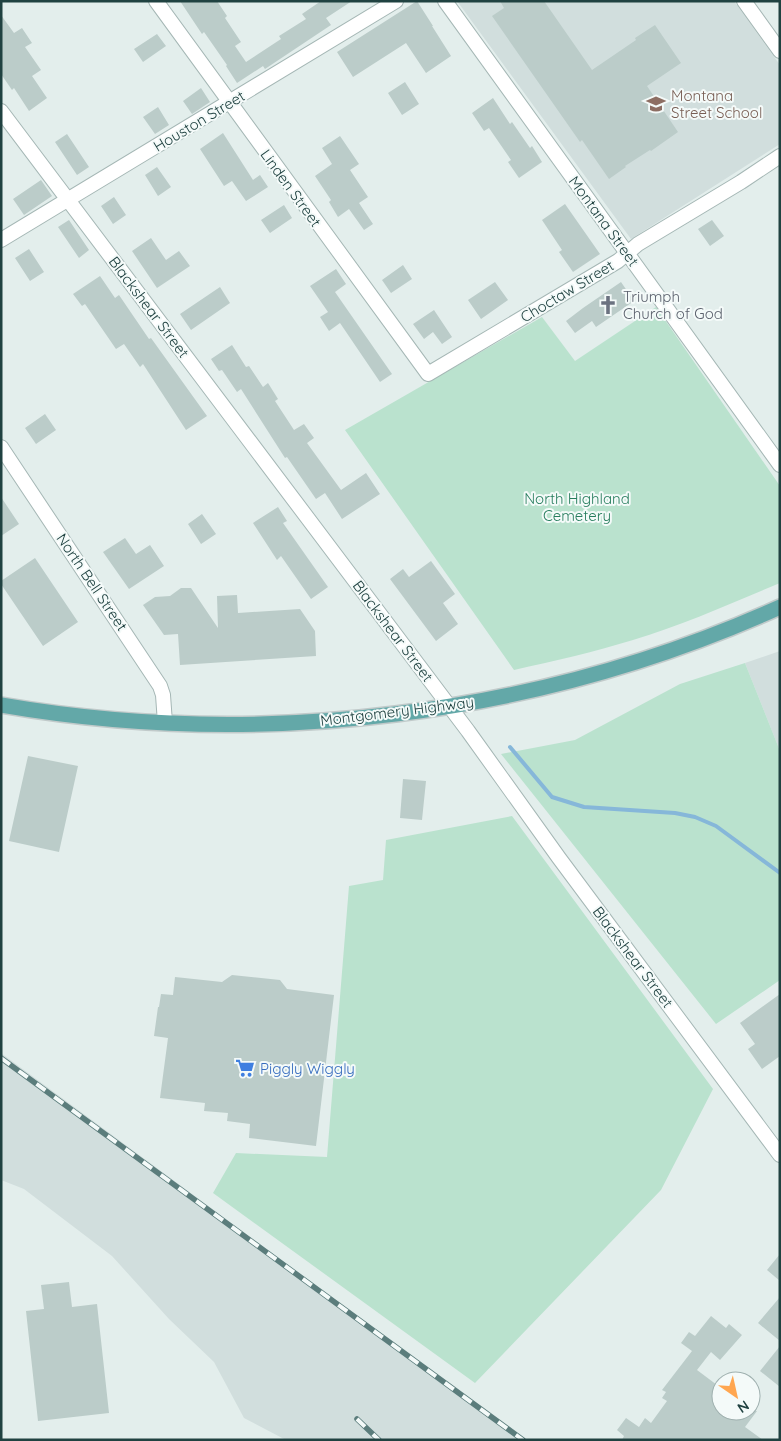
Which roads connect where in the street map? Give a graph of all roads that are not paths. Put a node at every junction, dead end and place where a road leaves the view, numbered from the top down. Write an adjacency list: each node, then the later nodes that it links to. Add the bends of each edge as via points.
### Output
1 (156, 1): 6 (street, Linden Street)
2 (396, 1): 6 (street, Houston Street)
3 (445, 1): 11 (street, Montana Street)
4 (744, 1): 5 (street)
5 (780, 52)
6 (229, 102): 9 (street, Houston Street); 12 (street, Linden Street)
7 (1, 111): 9 (street, Blackshear Street)
8 (780, 156): 11 (street, Choctaw Street)
9 (68, 199): 10 (street, Houston Street); 17 (street, Blackshear Street)
10 (1, 240)
11 (627, 253): 12 (street, Choctaw Street); 14 (street, Montana Street)
12 (428, 374)
13 (1, 447): 18 (street, North Bell Street, via 160,686)
14 (780, 465)
15 (780, 607): 17 (main road, Montgomery Highway, via 700,640 629,663 531,690)
16 (1, 705): 18 (main road, Montgomery Highway)
17 (450, 707): 18 (main road, Montgomery Highway, via 287,723); 19 (street, Blackshear Street)
18 (165, 723)
19 (780, 1155)

